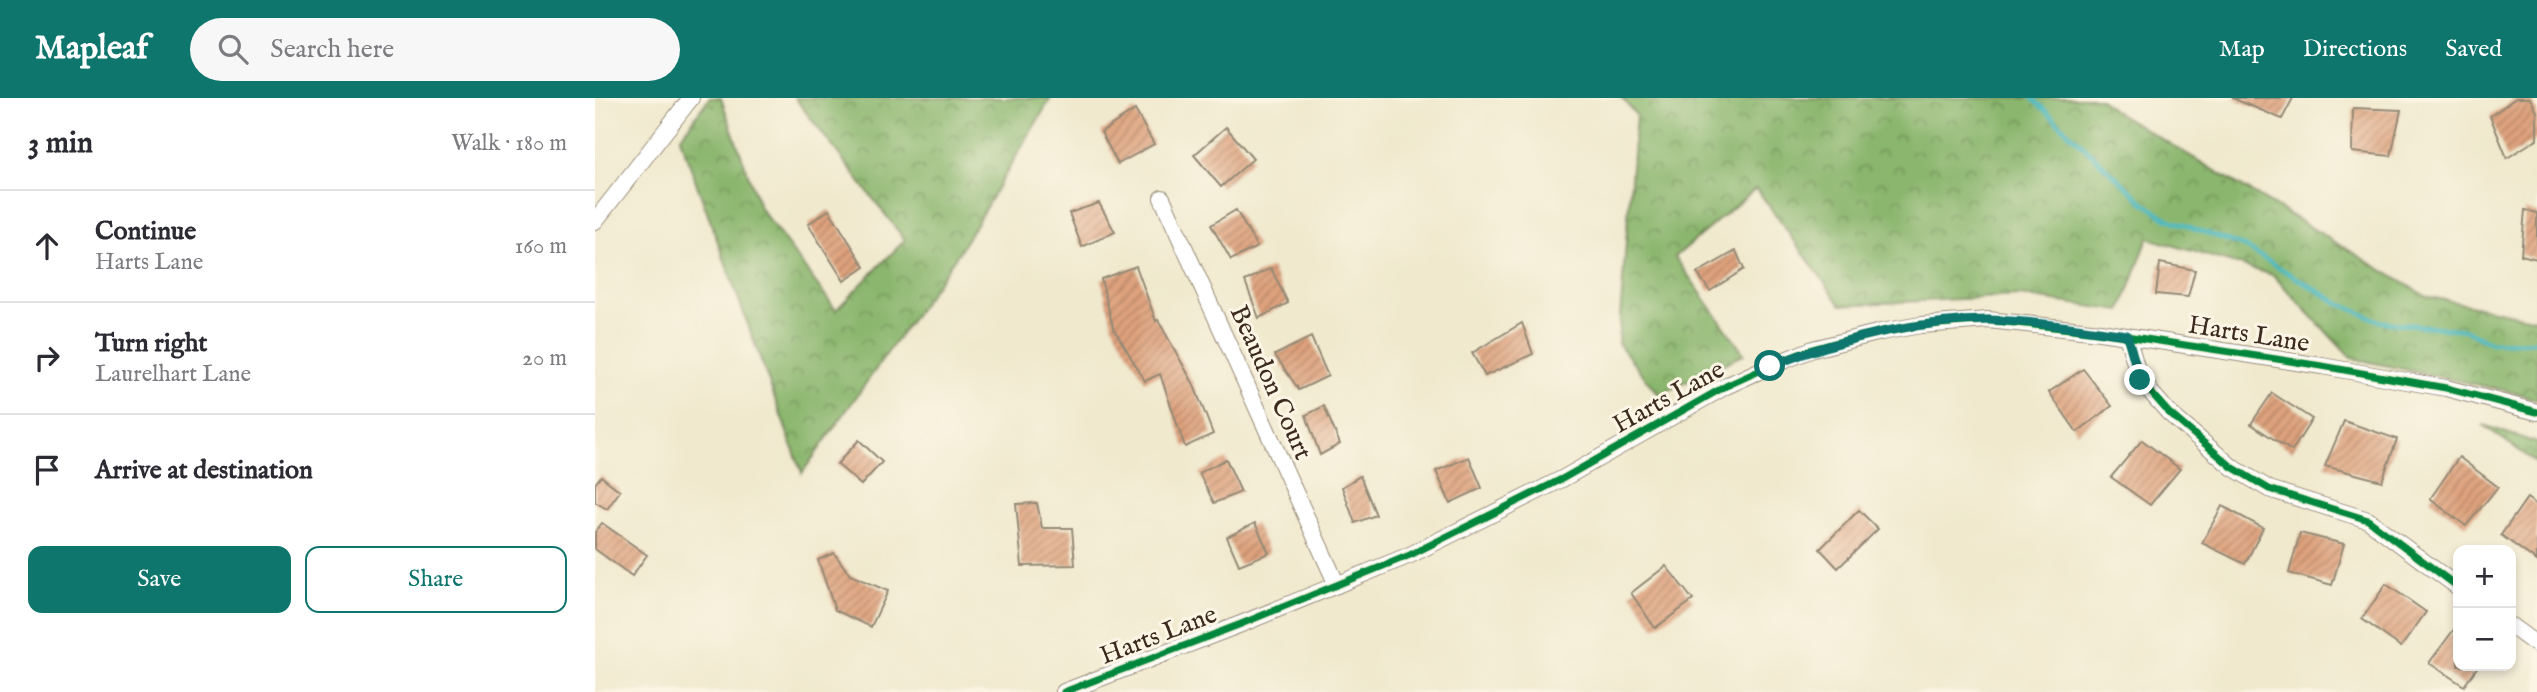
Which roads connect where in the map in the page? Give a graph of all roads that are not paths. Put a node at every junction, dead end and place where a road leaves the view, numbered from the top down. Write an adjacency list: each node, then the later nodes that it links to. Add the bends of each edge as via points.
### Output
1 (691, 98): 3 (street)
2 (1162, 198): 7 (street, Beaudon Court)
3 (595, 221)
4 (2127, 335): 5 (street, Harts Lane, via 2446,388); 6 (street, via 2140,380 2169,413 2232,467 2269,489 2368,520); 7 (street, Harts Lane, via 2018,322 1955,321 1881,332 1813,349 1726,386 1473,525)
5 (2537, 412)
6 (2453, 583)
7 (1337, 585): 10 (street, Harts Lane)
8 (2516, 630): 9 (street)
9 (2537, 645)
10 (1064, 692)

